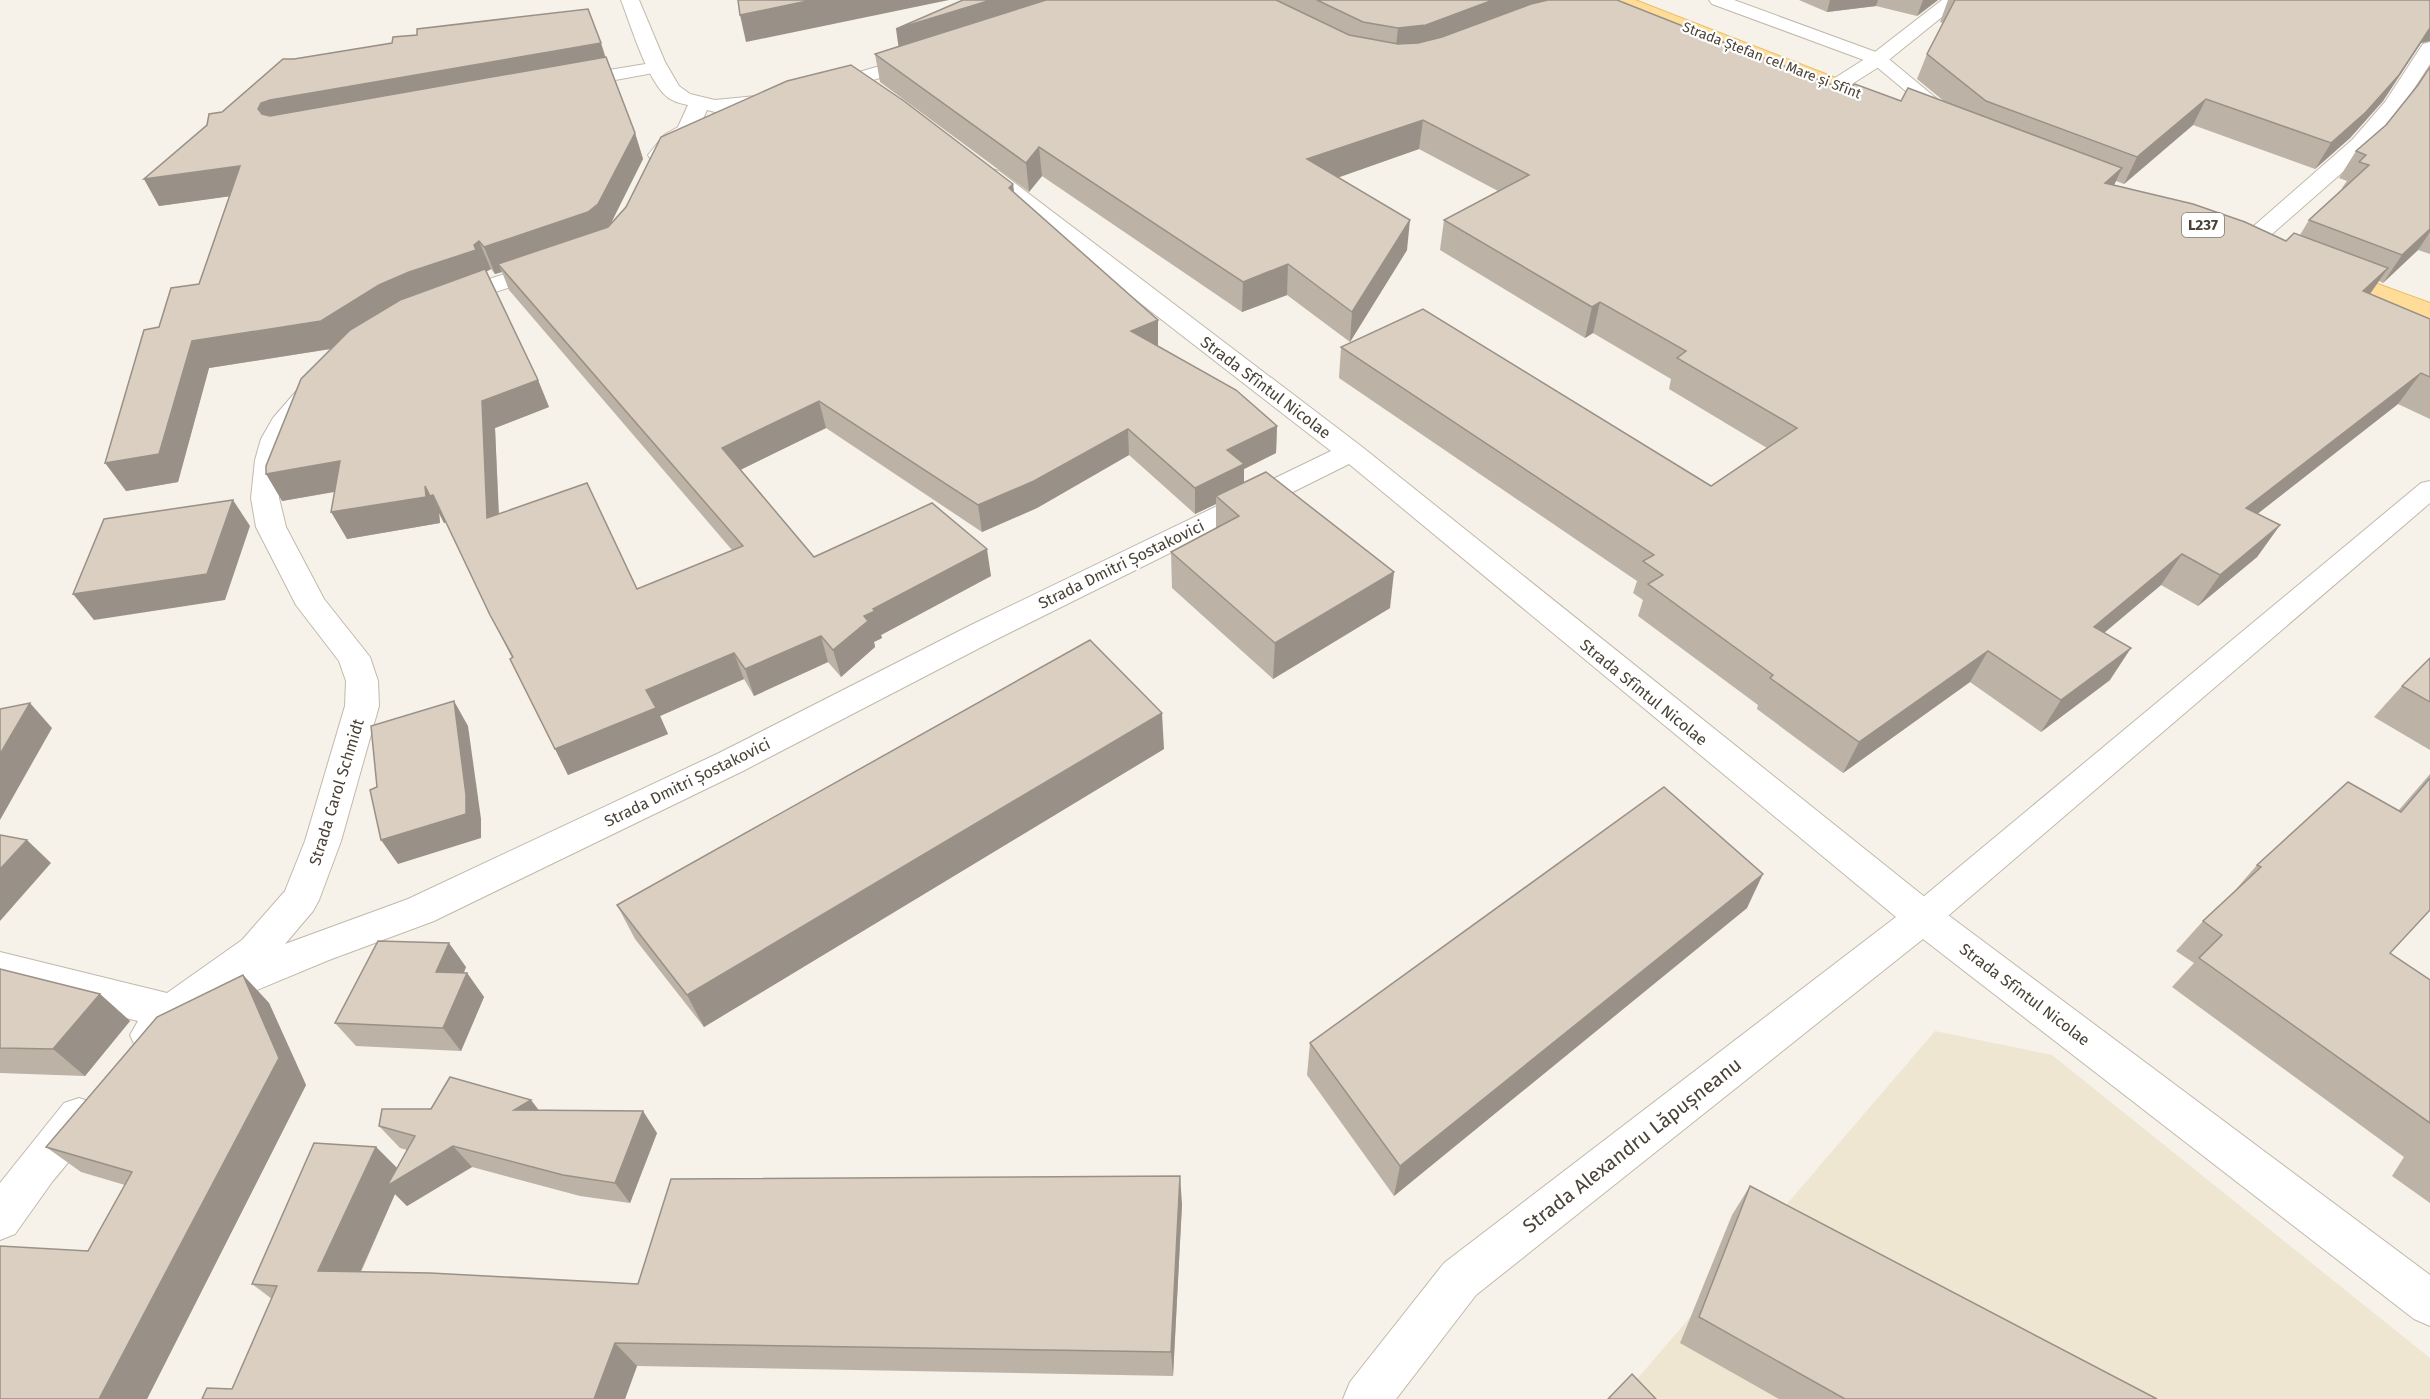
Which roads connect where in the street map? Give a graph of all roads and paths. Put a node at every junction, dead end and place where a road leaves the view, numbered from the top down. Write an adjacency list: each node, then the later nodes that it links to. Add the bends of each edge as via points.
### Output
1 (630, 0): 9 (street)
2 (1718, 0): 8 (lane)
3 (1954, 0): 8 (street)
4 (1622, 2): 5 (street); 11 (main road, Strada Ștefan cel Mare și Sfînt)
5 (1596, 8)
6 (2430, 48): 19 (street, via 2393,106 2360,145)
7 (944, 52): 10 (street)
8 (1878, 59): 11 (street); 15 (lane)
9 (658, 67): 12 (lane); 14 (street, via 671,90)
10 (859, 80): 13 (street); 14 (street, via 736,105)
11 (1837, 85): 15 (main road, Strada Ștefan cel Mare și Sfînt)
12 (552, 86)
13 (887, 99)
14 (699, 104): 17 (street, via 687,131 660,154)
15 (1966, 133)
16 (963, 155): 25 (street, Strada Sfîntul Nicolae)
17 (645, 181)
18 (2226, 234): 19 (main road, L237)
19 (2259, 247)
20 (580, 258): 22 (street)
21 (2312, 267): 23 (main road)
22 (422, 310)
23 (2430, 312)
24 (330, 371): 29 (street, Strada Carol Schmidt, via 286,418 275,439 265,498 271,527 312,605 354,657 362,681 362,706 323,841 300,900 255,952)
25 (1351, 452): 27 (street, Strada Sfîntul Nicolae); 29 (street, Strada Dmitri Șostakovici, via 982,633 731,762 421,910 258,972)
26 (2430, 489): 27 (lane)
27 (1923, 917): 33 (street, Strada Sfîntul Nicolae); 34 (street, Strada Alexandru Lăpușneanu, via 1460,1279)
28 (0, 969): 29 (street)
29 (172, 1012): 30 (street, Strada Carol Schmidt)
30 (128, 1057)
31 (98, 1094): 32 (street)
32 (0, 1219)
33 (2430, 1303)
34 (1368, 1399)

